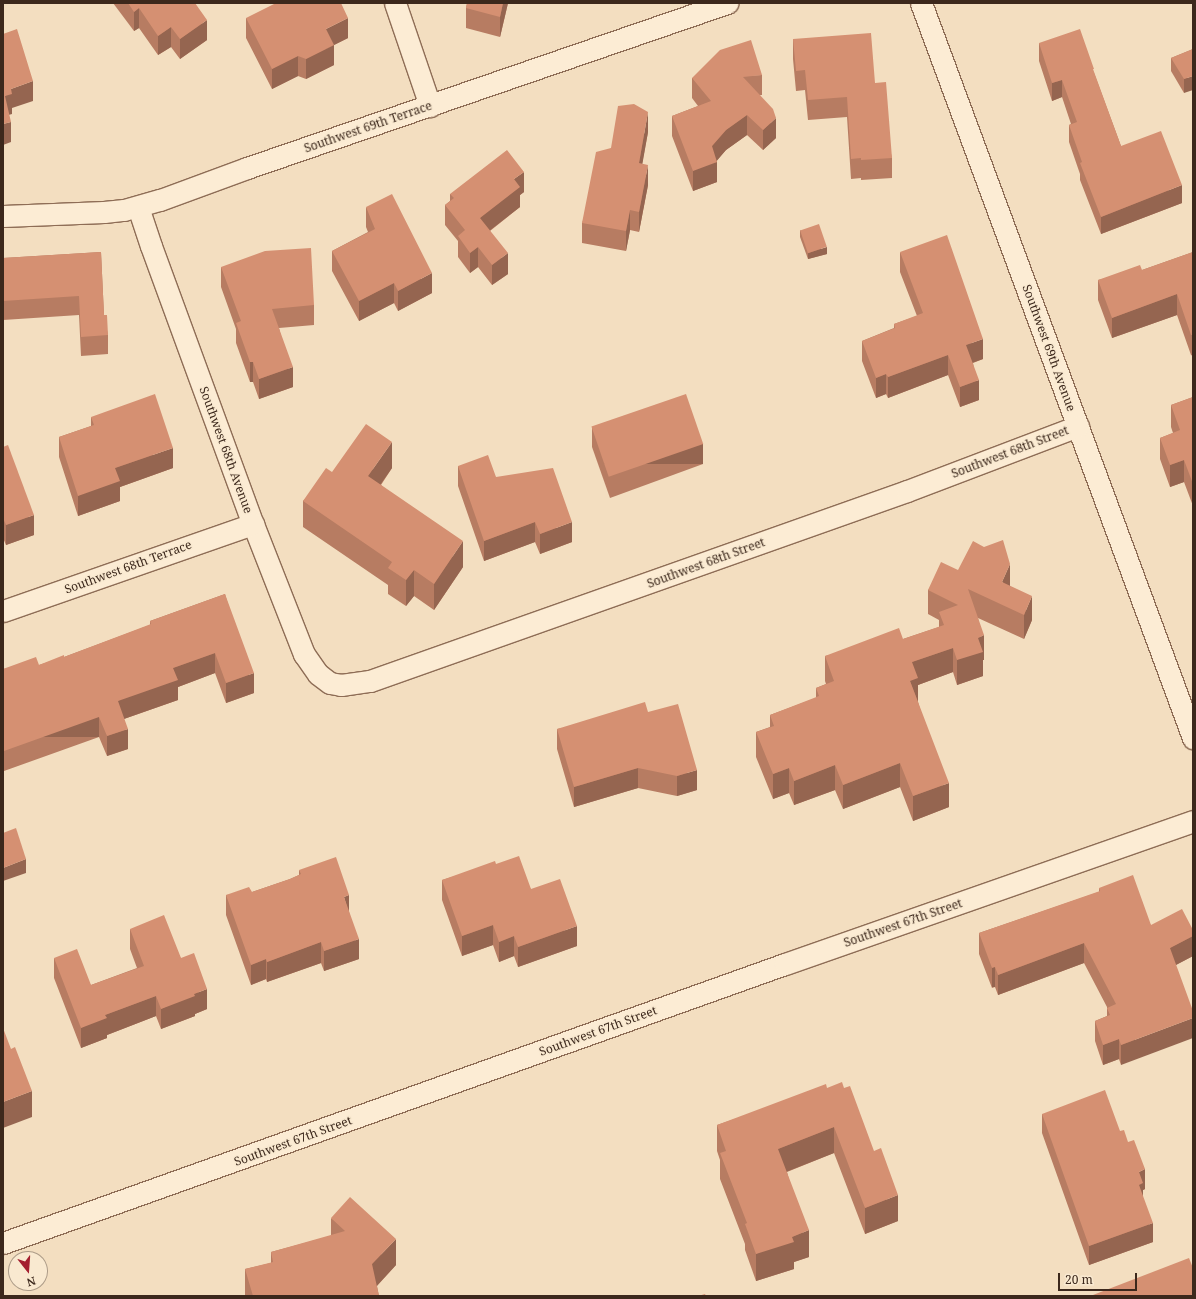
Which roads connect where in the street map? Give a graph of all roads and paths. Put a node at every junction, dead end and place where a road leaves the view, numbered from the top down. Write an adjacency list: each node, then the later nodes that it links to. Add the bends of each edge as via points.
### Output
1 (395, 3): 4 (street)
2 (727, 3): 4 (street, Southwest 69th Terrace)
3 (922, 3): 7 (street, Southwest 69th Avenue)
4 (430, 106): 5 (street, Southwest 69th Terrace)
5 (138, 207): 6 (street, Southwest 69th Terrace, via 104,212); 8 (street, Southwest 68th Avenue)
6 (3, 216)
7 (1078, 426): 10 (street, Southwest 68th Street, via 908,491 370,681 341,685); 11 (street, Southwest 69th Avenue)
8 (253, 524): 9 (street, Southwest 68th Terrace); 10 (street, Southwest 68th Avenue, via 304,654 318,674)
9 (3, 611)
10 (330, 683)
11 (1193, 738)
12 (1193, 821): 13 (street, Southwest 67th Street)
13 (3, 1243)

